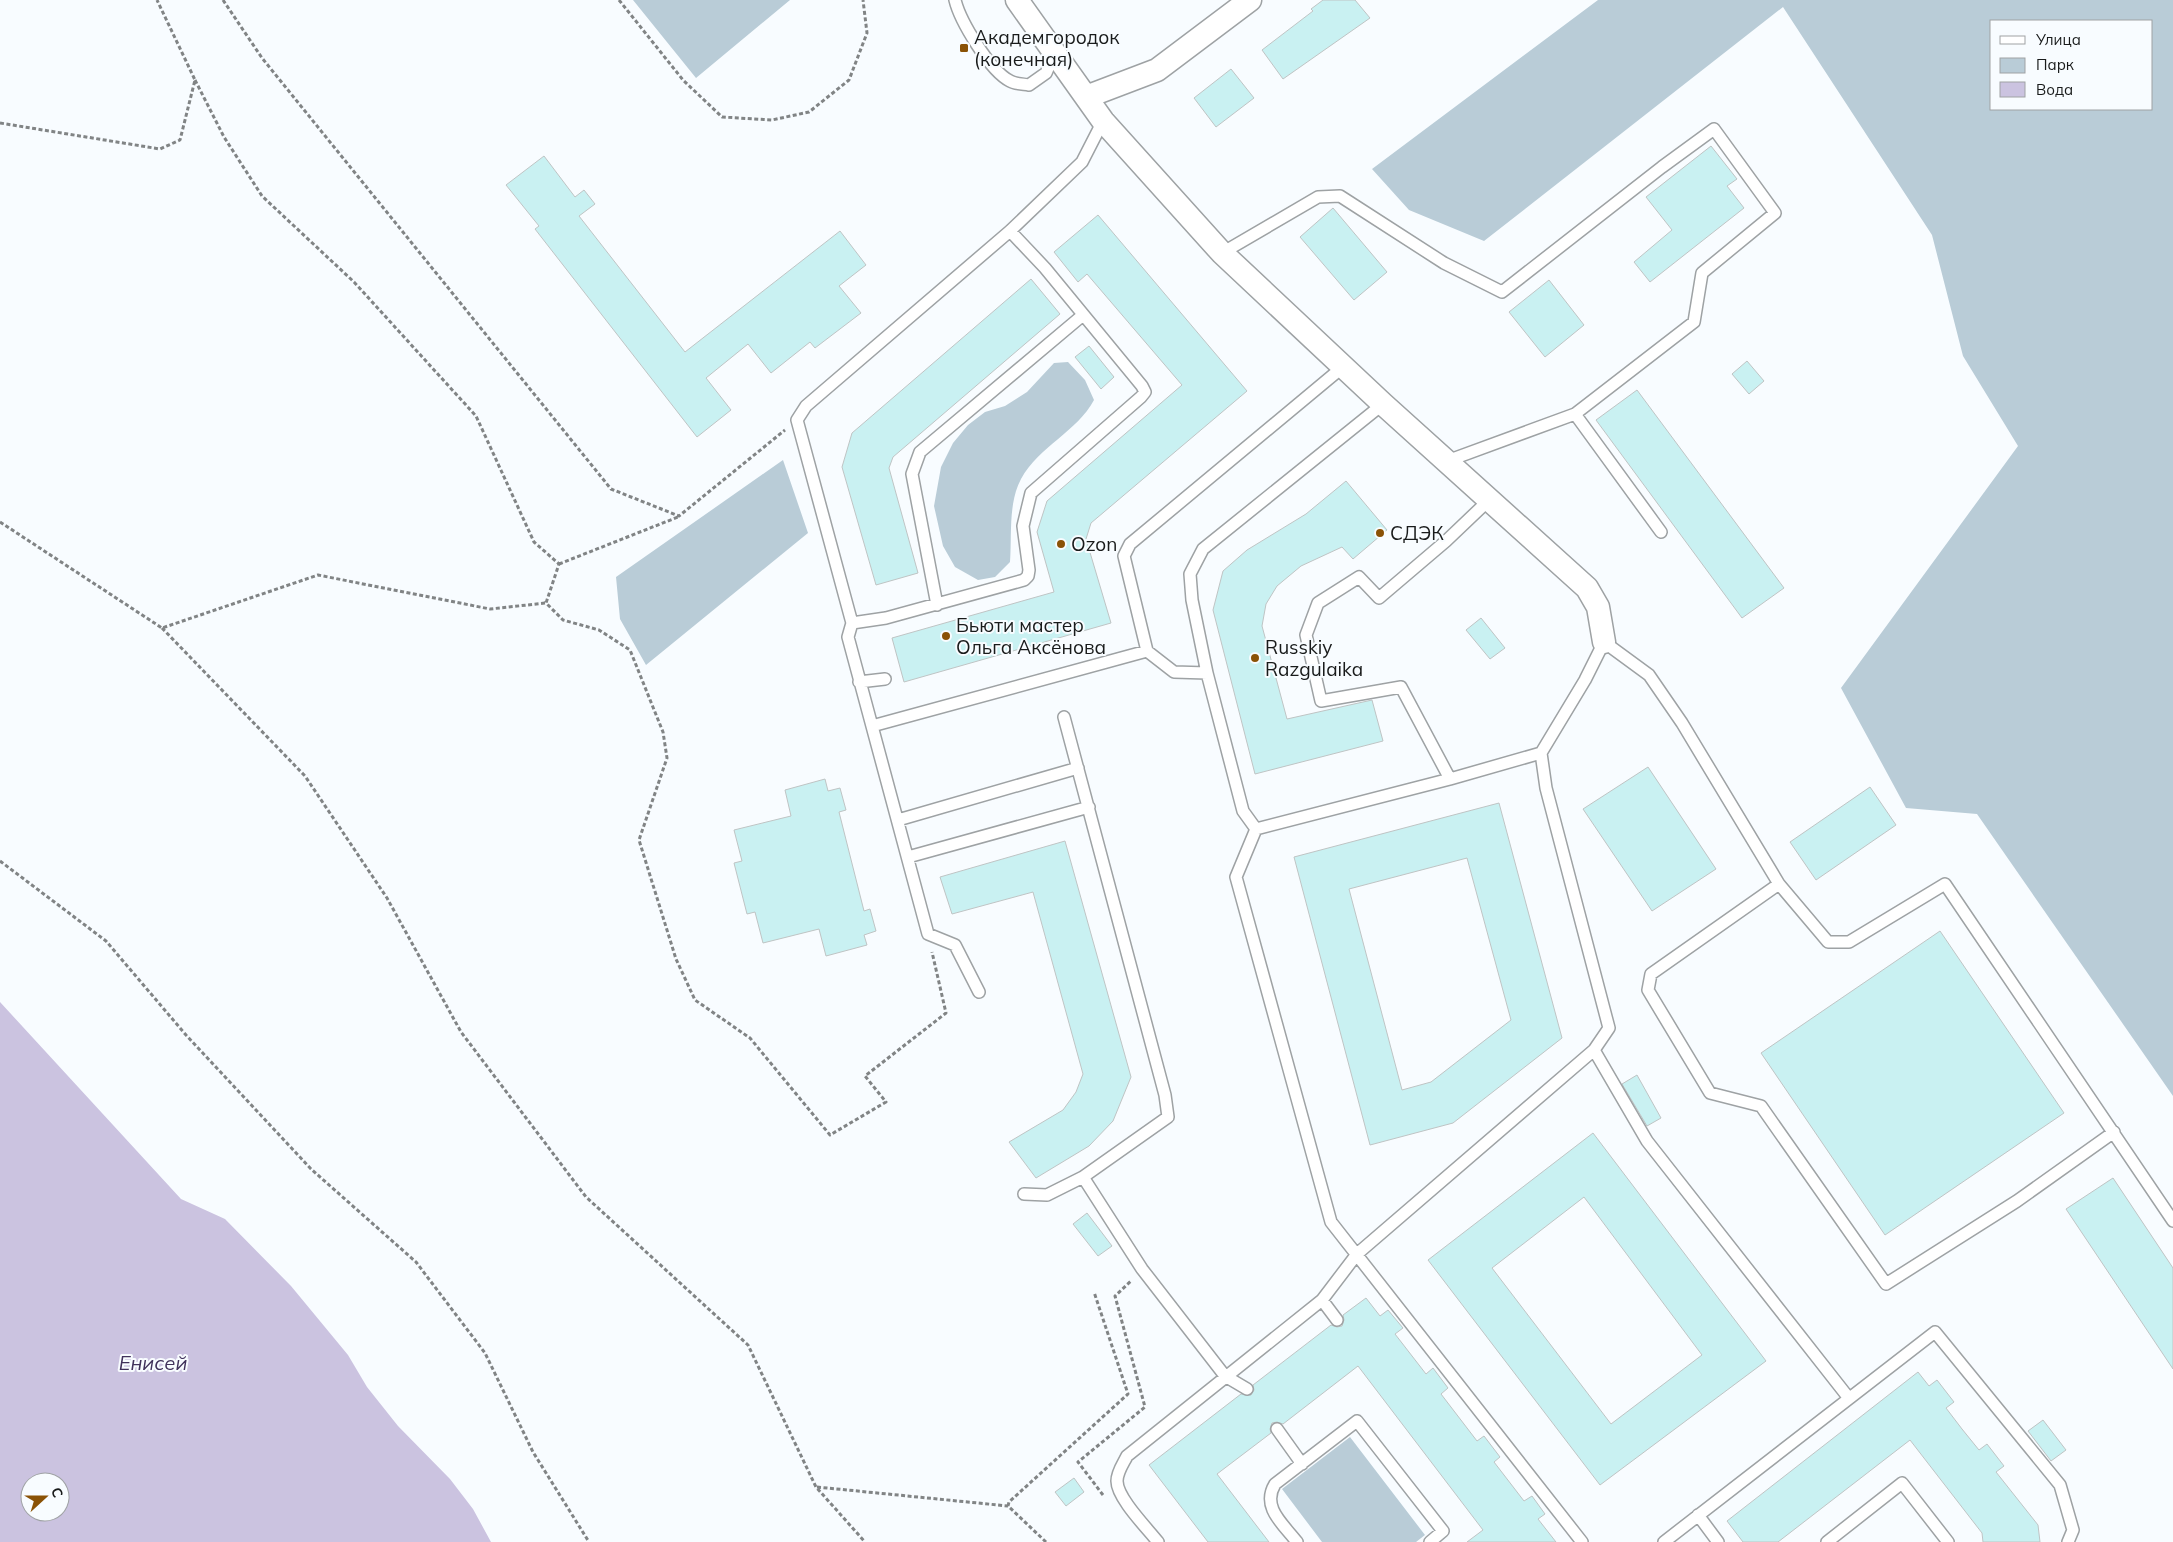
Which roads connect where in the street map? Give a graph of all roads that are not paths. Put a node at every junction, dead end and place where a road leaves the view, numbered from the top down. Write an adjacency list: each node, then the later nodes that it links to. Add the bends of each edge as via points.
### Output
1 (955, 0): 4 (lane, via 958,14 975,40 995,68 1010,81 1029,85 1046,74)
2 (1017, 0): 4 (street)
3 (1250, 0): 5 (street, via 1157,70)
4 (1054, 52): 5 (street)
5 (1086, 96): 6 (street)
6 (1103, 121): 7 (lane, via 1082,162); 8 (street)
7 (1010, 231): 9 (lane); 17 (lane, via 806,406 797,420)
8 (1222, 253): 10 (street); 12 (lane, via 1318,197 1340,196 1444,264 1502,292 1714,129 1775,213 1702,273 1694,322)
9 (1083, 315): 16 (lane, via 920,452 912,474); 16 (lane, via 1145,392 1031,493 1023,526 1028,576 1024,580)
10 (1344, 366): 11 (street); 19 (lane, via 1130,544 1124,556)
11 (1383, 404): 13 (street); 20 (lane, via 1203,549 1190,574)
12 (1575, 414): 13 (lane); 15 (lane)
13 (1447, 461): 14 (street)
14 (1489, 500): 18 (street, via 1587,588 1598,607); 27 (lane, via 1379,598 1359,577 1318,603 1306,635 1321,701 1401,687)
15 (1662, 532)
16 (937, 605): 17 (lane)
17 (852, 623): 22 (lane, via 848,637)
18 (1604, 642): 25 (lane); 32 (lane, via 1649,675 1682,723)
19 (1147, 651): 20 (lane, via 1174,672); 24 (lane)
20 (1207, 674): 30 (lane, via 1243,811)
21 (885, 679): 22 (lane)
22 (859, 682): 24 (lane)
23 (1064, 717): 26 (lane)
24 (872, 726): 29 (lane)
25 (1541, 753): 27 (lane); 34 (lane, via 1546,788 1609,1028)
26 (1078, 768): 28 (lane); 29 (lane)
27 (1450, 778): 30 (lane)
28 (1089, 807): 31 (lane); 36 (lane, via 1165,1095 1168,1117)
29 (898, 820): 31 (lane)
30 (1256, 829): 39 (lane, via 1236,877 1331,1222)
31 (908, 857): 33 (lane, via 928,934 955,945)
32 (1779, 884): 35 (lane, via 1828,942 1849,942 1944,884); 35 (lane, via 1651,974 1648,990 1710,1093 1761,1106 1886,1284 2017,1201)
33 (979, 992)
34 (1594, 1050): 39 (lane); 44 (lane, via 1647,1141)
35 (2114, 1132): 38 (lane)
36 (1083, 1177): 37 (lane, via 1047,1195); 42 (lane, via 1142,1269)
37 (1024, 1194)
38 (2173, 1221)
39 (1358, 1254): 40 (lane); 51 (lane)
40 (1322, 1300): 41 (lane); 42 (lane)
41 (1337, 1320)
42 (1225, 1376): 43 (lane); 48 (lane, via 1127,1456 1120,1467 1119,1492)
43 (1247, 1389)
44 (1848, 1397): 47 (lane); 56 (lane, via 1935,1332 2060,1485 2073,1530)
45 (1277, 1428): 46 (lane)
46 (1302, 1464): 49 (lane, via 1275,1484 1270,1493 1273,1512); 50 (lane, via 1357,1421 1444,1531)
47 (1698, 1515): 52 (lane); 53 (lane)
48 (1158, 1542)
49 (1297, 1542)
50 (1430, 1542)
51 (1582, 1542)
52 (1664, 1542)
53 (1718, 1542)
54 (1827, 1542): 55 (lane, via 1902,1483)
55 (1948, 1542)
56 (2068, 1542)

